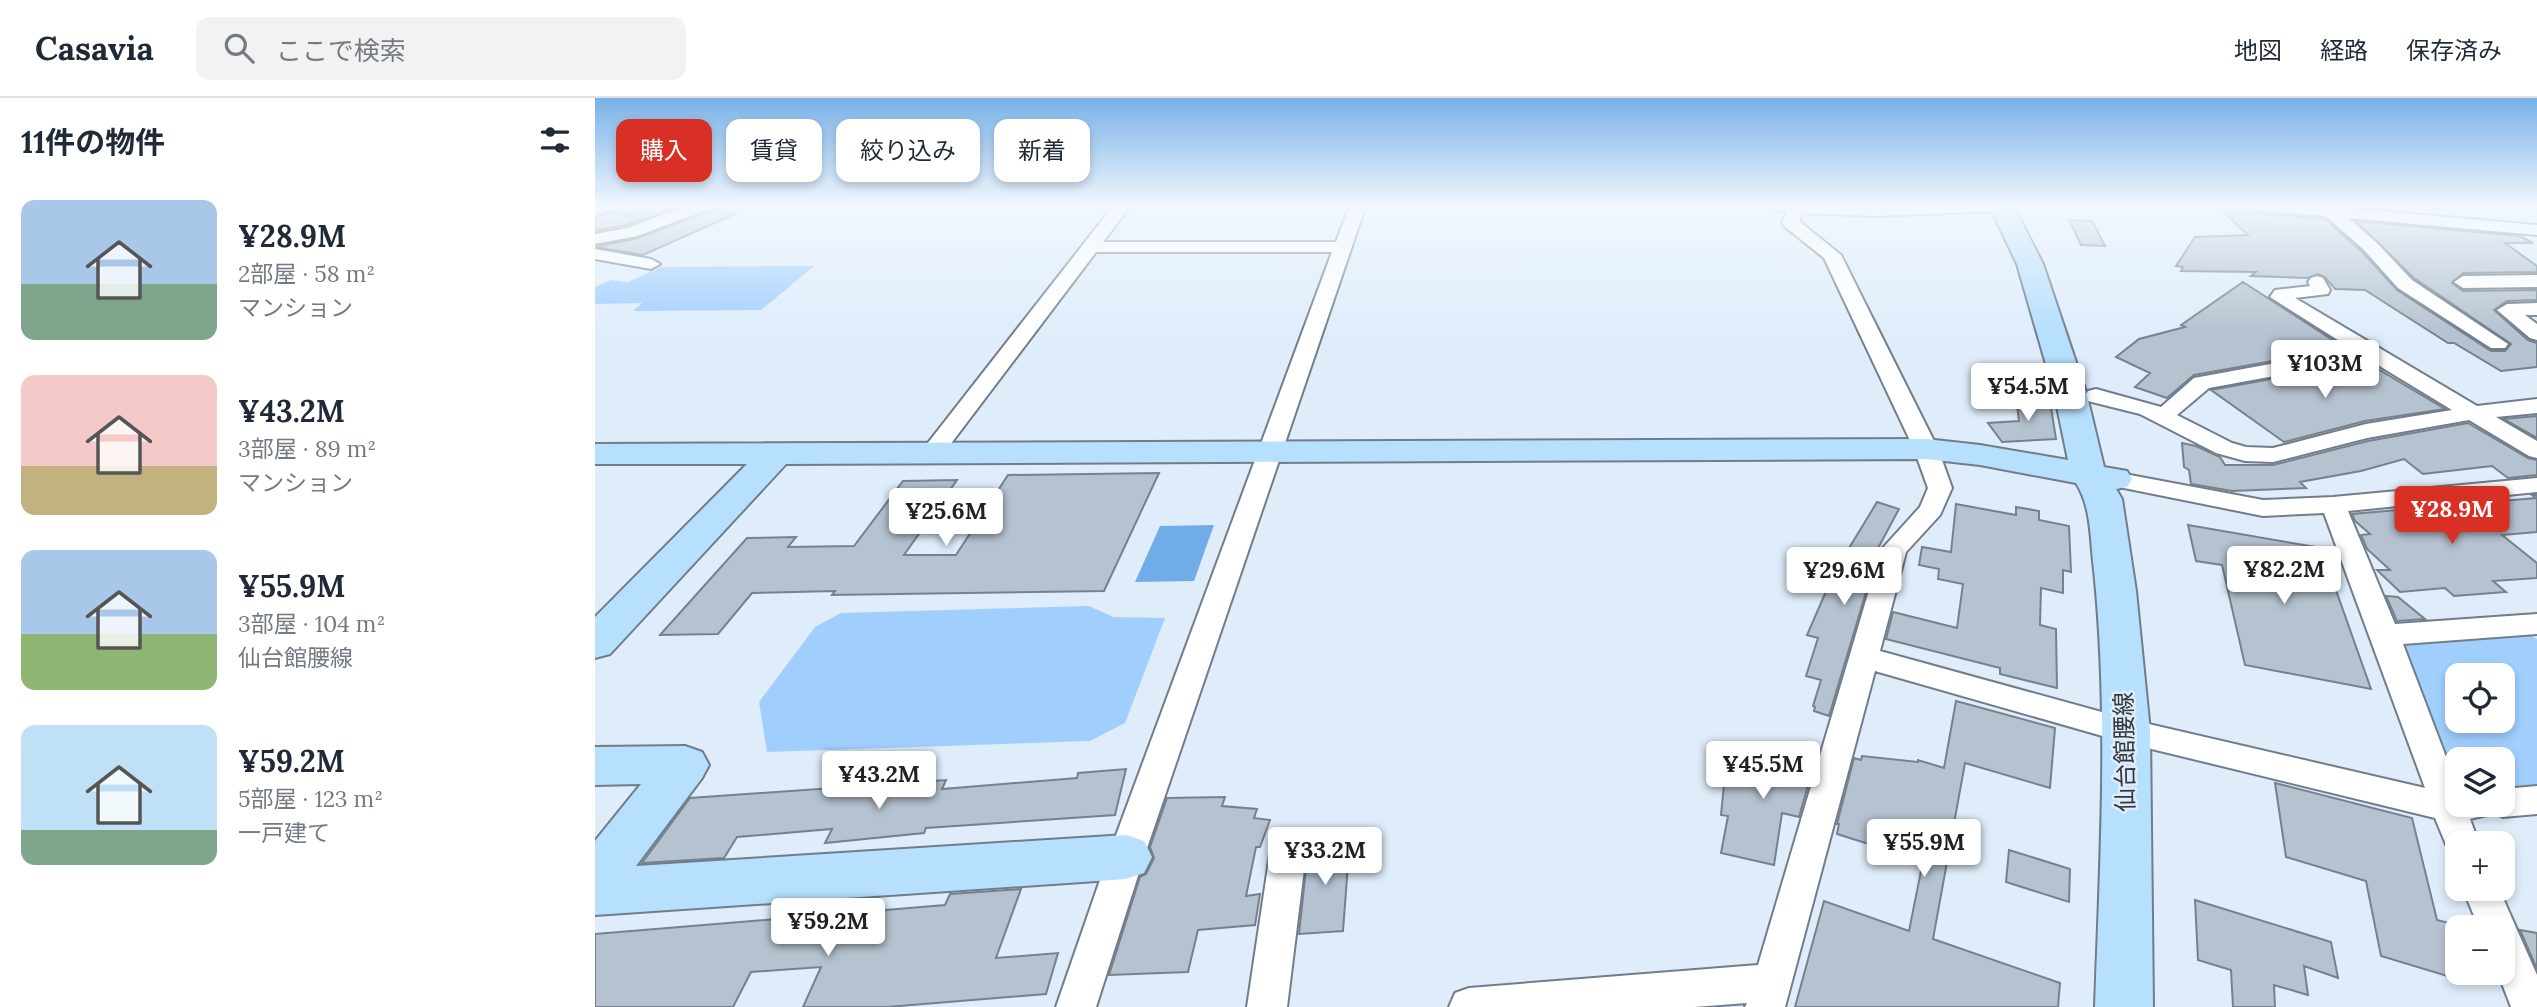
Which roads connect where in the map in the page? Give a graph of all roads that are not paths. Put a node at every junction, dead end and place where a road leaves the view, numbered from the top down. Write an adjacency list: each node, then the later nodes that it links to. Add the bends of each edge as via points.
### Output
1 (1091, 247): 23 (street)
2 (1343, 247): 21 (street)
3 (1822, 247): 20 (street, via 1832,255)
4 (2022, 247): 26 (street, 仙台館腰線)
5 (2039, 247): 16 (street, 仙台館腰線, via 2058,285)
6 (2371, 247): 14 (street, via 2405,284)
7 (595, 254): 8 (street)
8 (651, 264)
9 (2537, 281): 11 (street)
10 (2317, 282): 15 (street, via 2321,290 2279,298)
11 (2463, 282)
12 (2537, 309): 13 (street, via 2507,310)
13 (2537, 334)
14 (2498, 344)
15 (2370, 352): 18 (street); 19 (street, via 2202,383)
16 (2096, 396): 19 (street); 26 (street, 仙台館腰線)
17 (2537, 406): 18 (street)
18 (2471, 413): 19 (street, via 2365,431 2273,455 2224,448); 22 (street)
19 (2163, 416)
20 (1926, 449): 21 (street); 26 (street); 32 (street, via 1940,488 1931,510 1894,550)
21 (1271, 451): 23 (street); 40 (street)
22 (2537, 451)
23 (932, 453): 25 (street)
24 (595, 454): 25 (street)
25 (776, 454): 31 (street)
26 (2102, 484): 28 (street, via 2263,508); 33 (street, 仙台館腰線)
27 (2537, 485): 28 (street)
28 (2333, 505): 30 (street)
29 (2537, 624): 30 (street)
30 (2385, 635): 35 (street)
31 (595, 643)
32 (1864, 657): 33 (street); 44 (street)
33 (2127, 731): 37 (street); 48 (street, 仙台館腰線)
34 (595, 766): 41 (street, via 685,765)
35 (2445, 770)
36 (2537, 800): 38 (street)
37 (2445, 802)
38 (2515, 802)
39 (1287, 853): 46 (street)
40 (1126, 857): 42 (street); 45 (street)
41 (595, 880)
42 (595, 892)
43 (2515, 968): 49 (street)
44 (1769, 994): 47 (street)
45 (1076, 1007)
46 (1267, 1007)
47 (1469, 1007)
48 (2125, 1007)
49 (2531, 1007)

